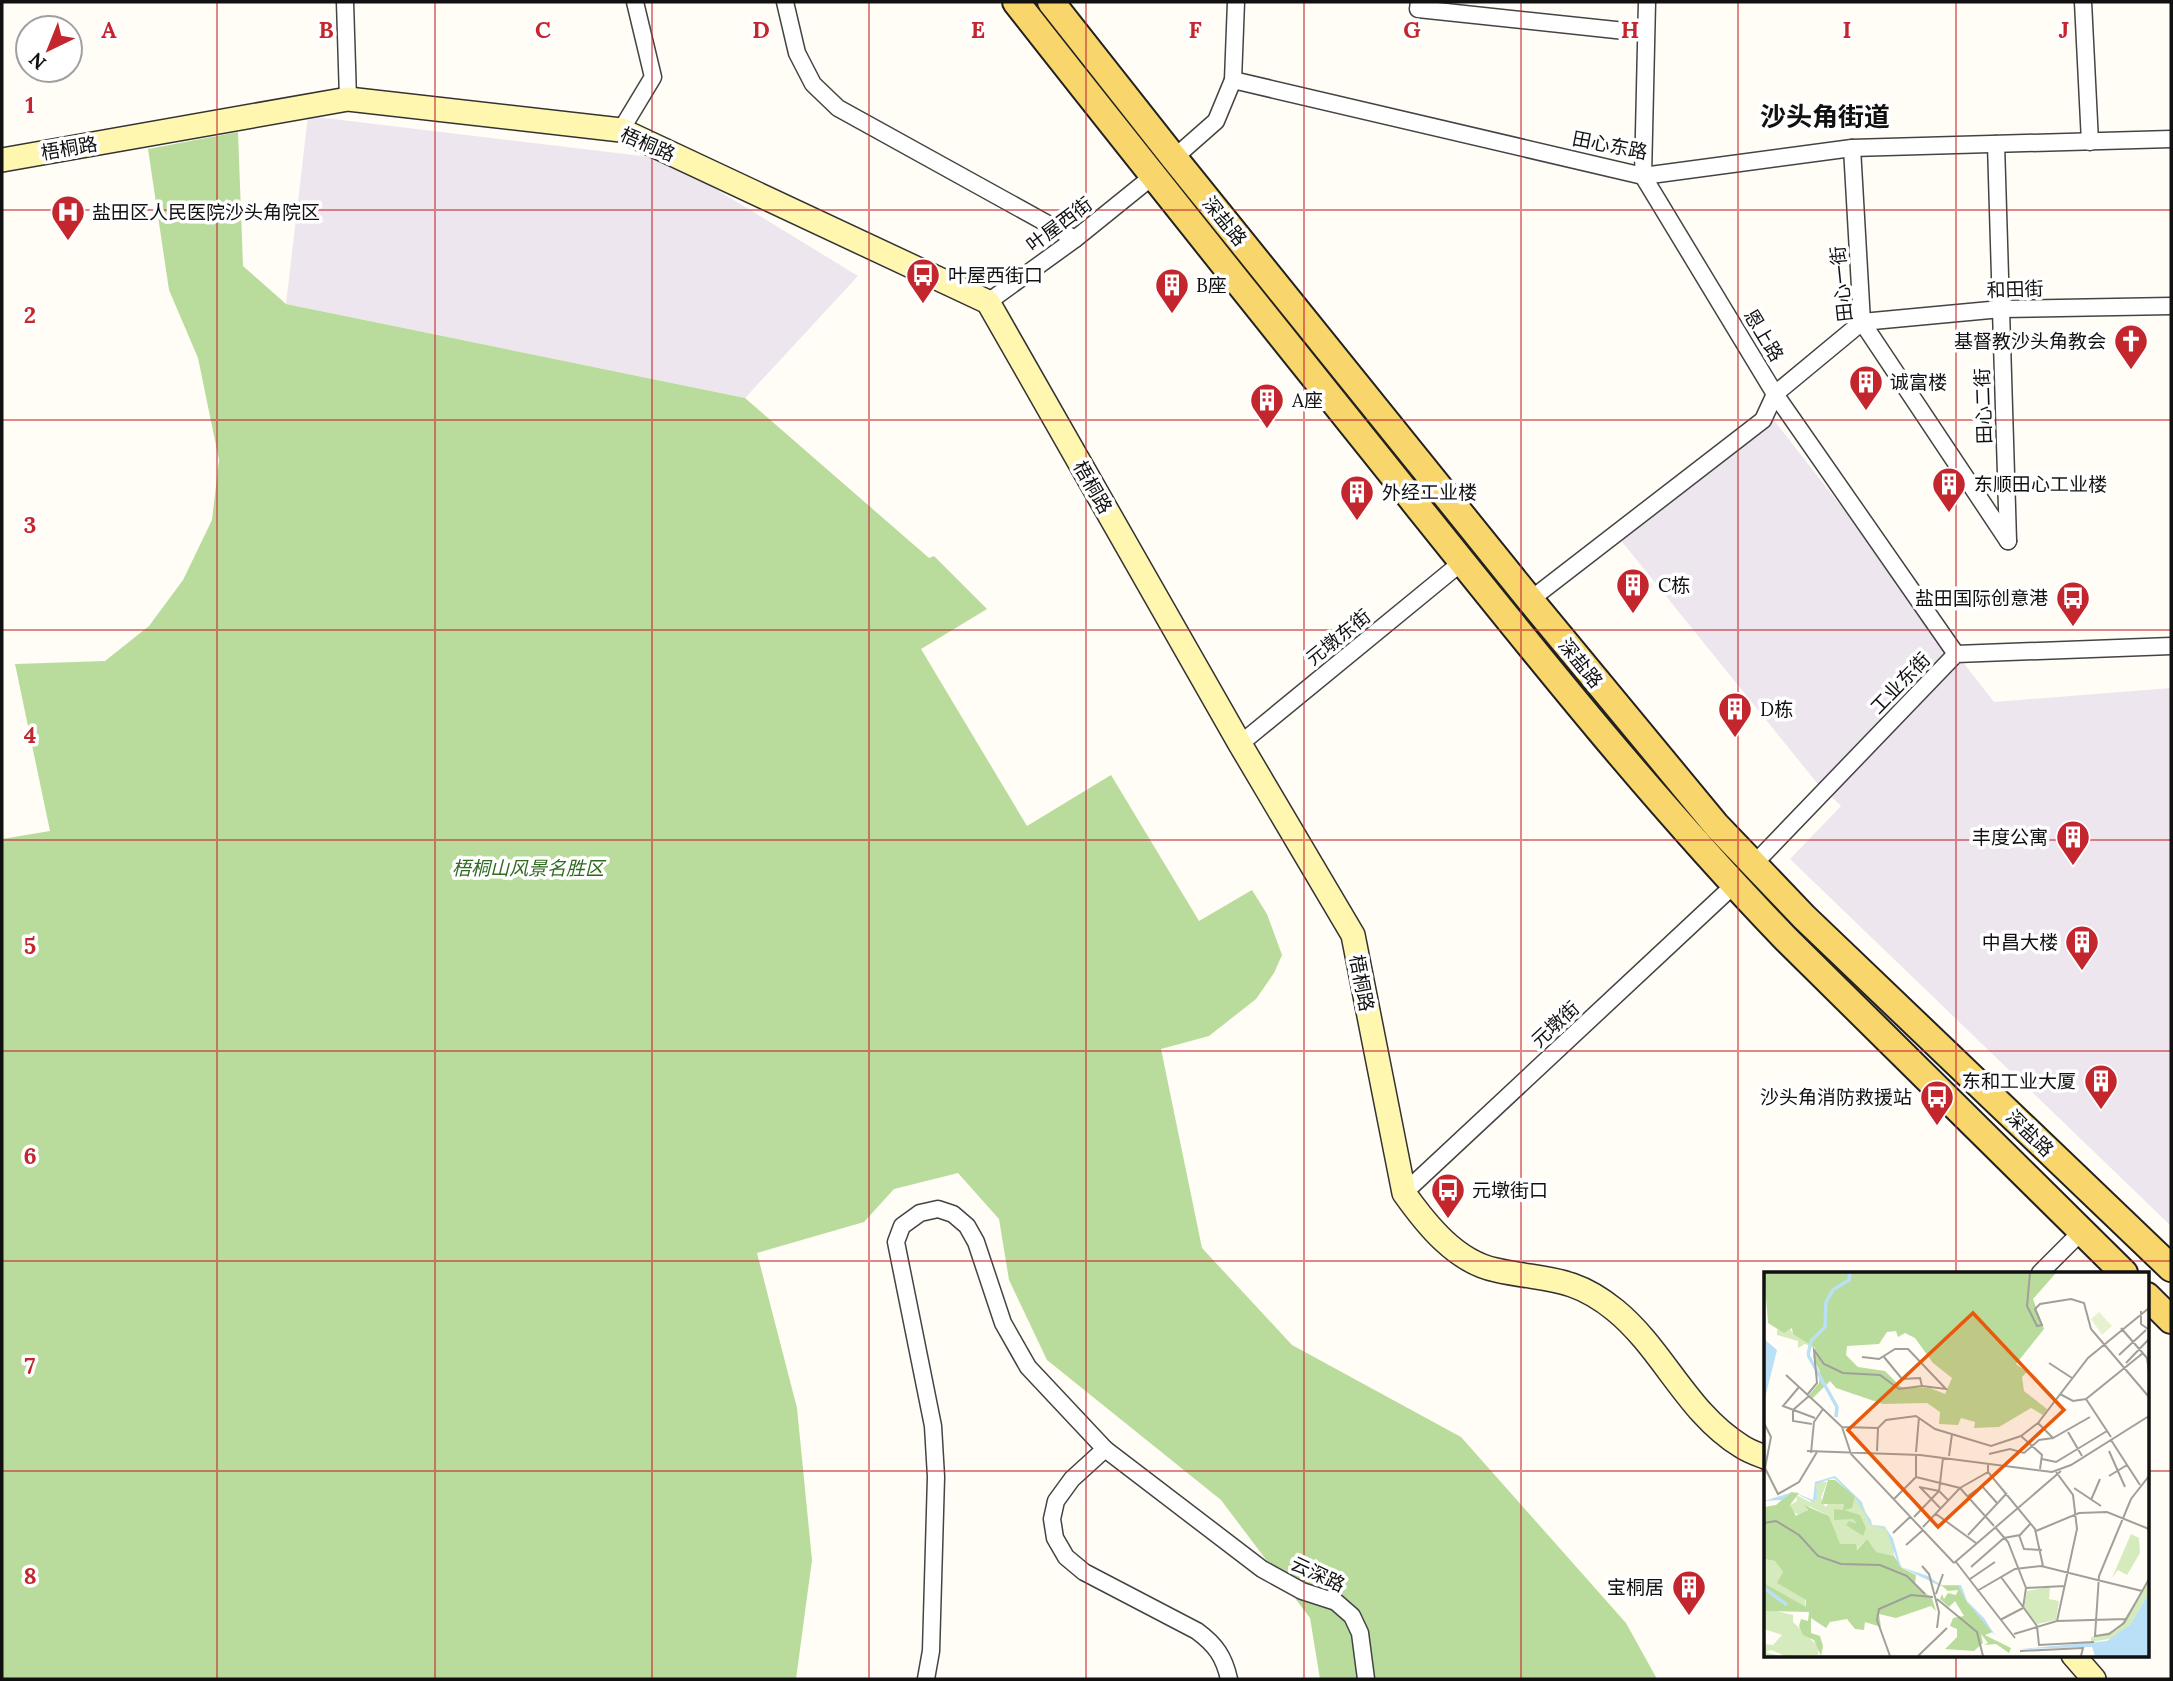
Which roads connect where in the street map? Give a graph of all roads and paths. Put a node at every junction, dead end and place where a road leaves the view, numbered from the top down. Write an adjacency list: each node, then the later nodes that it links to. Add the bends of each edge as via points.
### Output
1 (345, 2): 12 (street)
2 (635, 2): 13 (street, via 653,76)
3 (785, 2): 22 (street, via 797,53 813,84 838,108)
4 (1016, 2): 20 (main road, 深盐路)
5 (1051, 2): 18 (main road, 深盐路)
6 (1236, 2): 11 (street)
7 (1419, 2): 10 (street, via 1419,9)
8 (1647, 2): 21 (street)
9 (2083, 2): 15 (street)
10 (1625, 31)
11 (1233, 80): 18 (street, via 1216,121); 21 (street, 田心东路)
12 (348, 99): 13 (street, 梧桐路); 19 (street, 梧桐路)
13 (621, 130): 23 (street, 梧桐路)
14 (2171, 139): 15 (street, 田心东路)
15 (2090, 142): 16 (street, 田心东路)
16 (1996, 144): 17 (street, 田心东路); 25 (street, 田心二街)
17 (1852, 148): 21 (street, 田心东路); 26 (street, 田心一街)
18 (1174, 158): 29 (main road, 深盐路)
19 (2, 160)
20 (1153, 176): 22 (street, 叶屋西街); 30 (main road, 深盐路)
21 (1643, 176): 27 (street, 恩上路)
22 (1075, 239): 23 (street, 叶屋西街)
23 (988, 302): 34 (street, 梧桐路)
24 (2171, 306): 25 (street, 和田街)
25 (2001, 309): 26 (street, 和田街); 28 (street, 田心二街)
26 (1862, 322): 27 (street); 28 (street, 田心一街)
27 (1775, 394): 31 (street, via 1763,421); 33 (street, 恩上路)
28 (2008, 541)
29 (1485, 544): 30 (main road); 31 (main road, 深盐路)
30 (1462, 562): 34 (street, 元墩东街); 36 (main road, 深盐路)
31 (1530, 600): 35 (main road, 深盐路, via 1660,760)
32 (2171, 646): 33 (street, 工业东街)
33 (1956, 654): 35 (street, 工业东街)
34 (1240, 744): 37 (street, 梧桐路, via 1353,935)
35 (1754, 865): 39 (main road, 深盐路)
36 (1734, 885): 37 (street, 元墩街); 38 (main road, 深盐路)
37 (1404, 1193): 45 (street, 梧桐路, via 1423,1219 1472,1261 1494,1270 1561,1280 1615,1310 1715,1426)
38 (2082, 1231): 40 (street); 41 (main road, 深盐路)
39 (2171, 1268)
40 (2041, 1272)
41 (2123, 1272)
42 (2148, 1297): 43 (main road)
43 (2171, 1320)
44 (1105, 1449): 47 (street, 云深路, via 1028,1367 1003,1322 967,1226 953,1213 938,1209 920,1213 902,1226 896,1242 933,1426 936,1477 931,1651); 48 (street, via 1056,1501 1052,1519 1055,1538 1066,1557 1084,1572 1214,1643); 49 (street, 云深路, via 1262,1569 1302,1591 1336,1602 1352,1616 1360,1633)
45 (1764, 1457)
46 (2074, 1656): 50 (street)
47 (926, 1679)
48 (1229, 1679)
49 (1366, 1679)
50 (2094, 1679)

